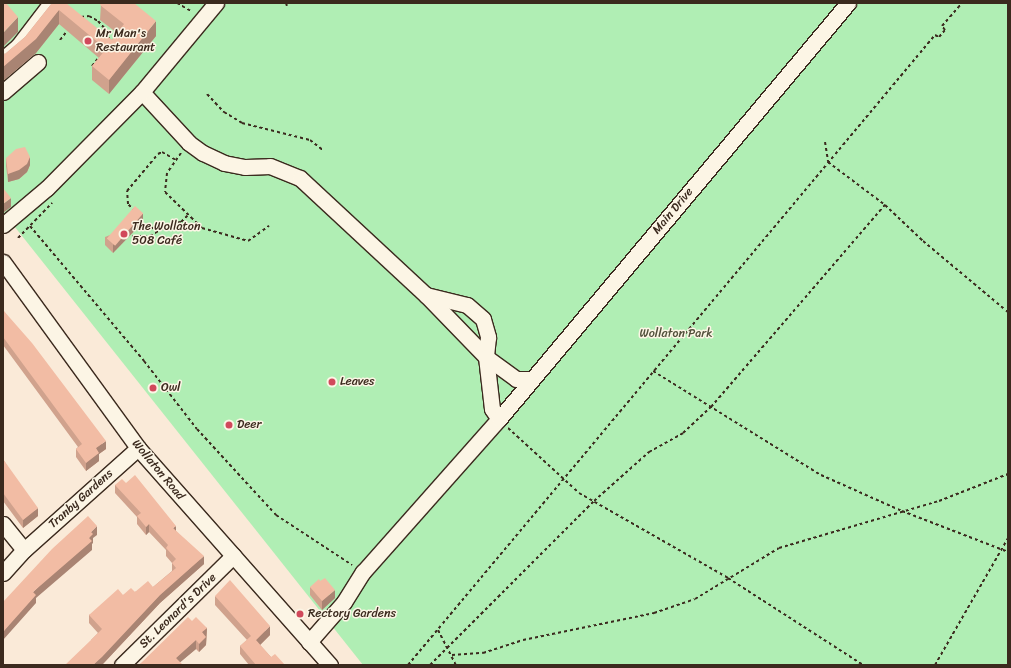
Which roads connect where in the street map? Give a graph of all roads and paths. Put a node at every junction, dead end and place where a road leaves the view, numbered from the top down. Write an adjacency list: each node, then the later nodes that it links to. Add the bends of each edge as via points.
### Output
1 (52, 3): 12 (street, via 18,46)
2 (177, 3): 6 (path)
3 (216, 3): 16 (street)
4 (848, 3): 39 (street, Main Drive)
5 (962, 3): 22 (path, via 942,26 945,30 939,37 935,35)
6 (184, 5)
7 (78, 20): 10 (path, via 90,16 98,21 107,31)
8 (67, 31): 9 (path)
9 (60, 40)
10 (108, 42)
11 (99, 57): 14 (path)
12 (3, 58)
13 (38, 62): 15 (street)
14 (92, 66)
15 (3, 92)
16 (142, 92): 19 (street); 26 (street, via 47,188)
17 (207, 94): 20 (path, via 224,112 242,123 310,140)
18 (826, 142): 22 (path)
19 (189, 143): 21 (path); 35 (street, via 202,153 224,163 270,166 300,178)
20 (323, 150)
21 (176, 160): 24 (path, via 162,152 158,154 127,191 128,204); 25 (path, via 167,173 165,192)
22 (828, 162): 23 (path); 38 (path)
23 (885, 205): 36 (path, via 923,241); 40 (path)
24 (136, 212)
25 (188, 215): 29 (path, via 202,228 248,241); 30 (path, via 181,222 172,223)
26 (3, 225)
27 (145, 225): 30 (path, via 156,228)
28 (30, 226): 53 (path, via 144,361 197,429 276,515)
29 (269, 226)
30 (168, 227): 32 (path, via 150,236)
31 (21, 235): 33 (path)
32 (132, 236)
33 (18, 238)
34 (3, 262): 42 (street, Wollaton Road)
35 (426, 295): 37 (street); 37 (street, via 467,305 483,319 488,337)
36 (1008, 312)
37 (486, 357): 39 (street, via 516,379); 41 (street, via 492,408)
38 (653, 371): 40 (path); 44 (path)
39 (531, 379): 41 (street, Main Drive)
40 (711, 407): 45 (path, via 683,433 649,452); 46 (path, via 820,475)
41 (499, 419): 44 (path); 53 (street, Main Drive)
42 (138, 448): 50 (street, Tranby Gardens); 52 (street, Wollaton Road)
43 (1008, 474): 46 (path, via 939,501)
44 (563, 480): 45 (path); 56 (path)
45 (594, 501): 55 (path); 58 (path)
46 (902, 511): 49 (path); 55 (path, via 779,548)
47 (3, 524): 50 (street)
48 (1008, 538): 49 (path)
49 (1002, 549): 51 (path); 66 (path)
50 (24, 550): 54 (street, Tranby Gardens)
51 (1008, 552)
52 (233, 556): 57 (street, Wollaton Road); 60 (street, St. Leonard's Drive)
53 (363, 572): 57 (street, Main Drive, via 344,602)
54 (3, 573)
55 (728, 578): 59 (path, via 695,599 654,613 523,640 482,653); 65 (path)
56 (438, 630): 58 (path); 62 (path)
57 (309, 642): 61 (street, Wollaton Road)
58 (448, 648): 59 (path); 63 (path)
59 (452, 655): 64 (path)
60 (122, 665)
61 (330, 665)
62 (408, 665)
63 (430, 665)
64 (456, 665)
65 (863, 665)
66 (935, 665)

